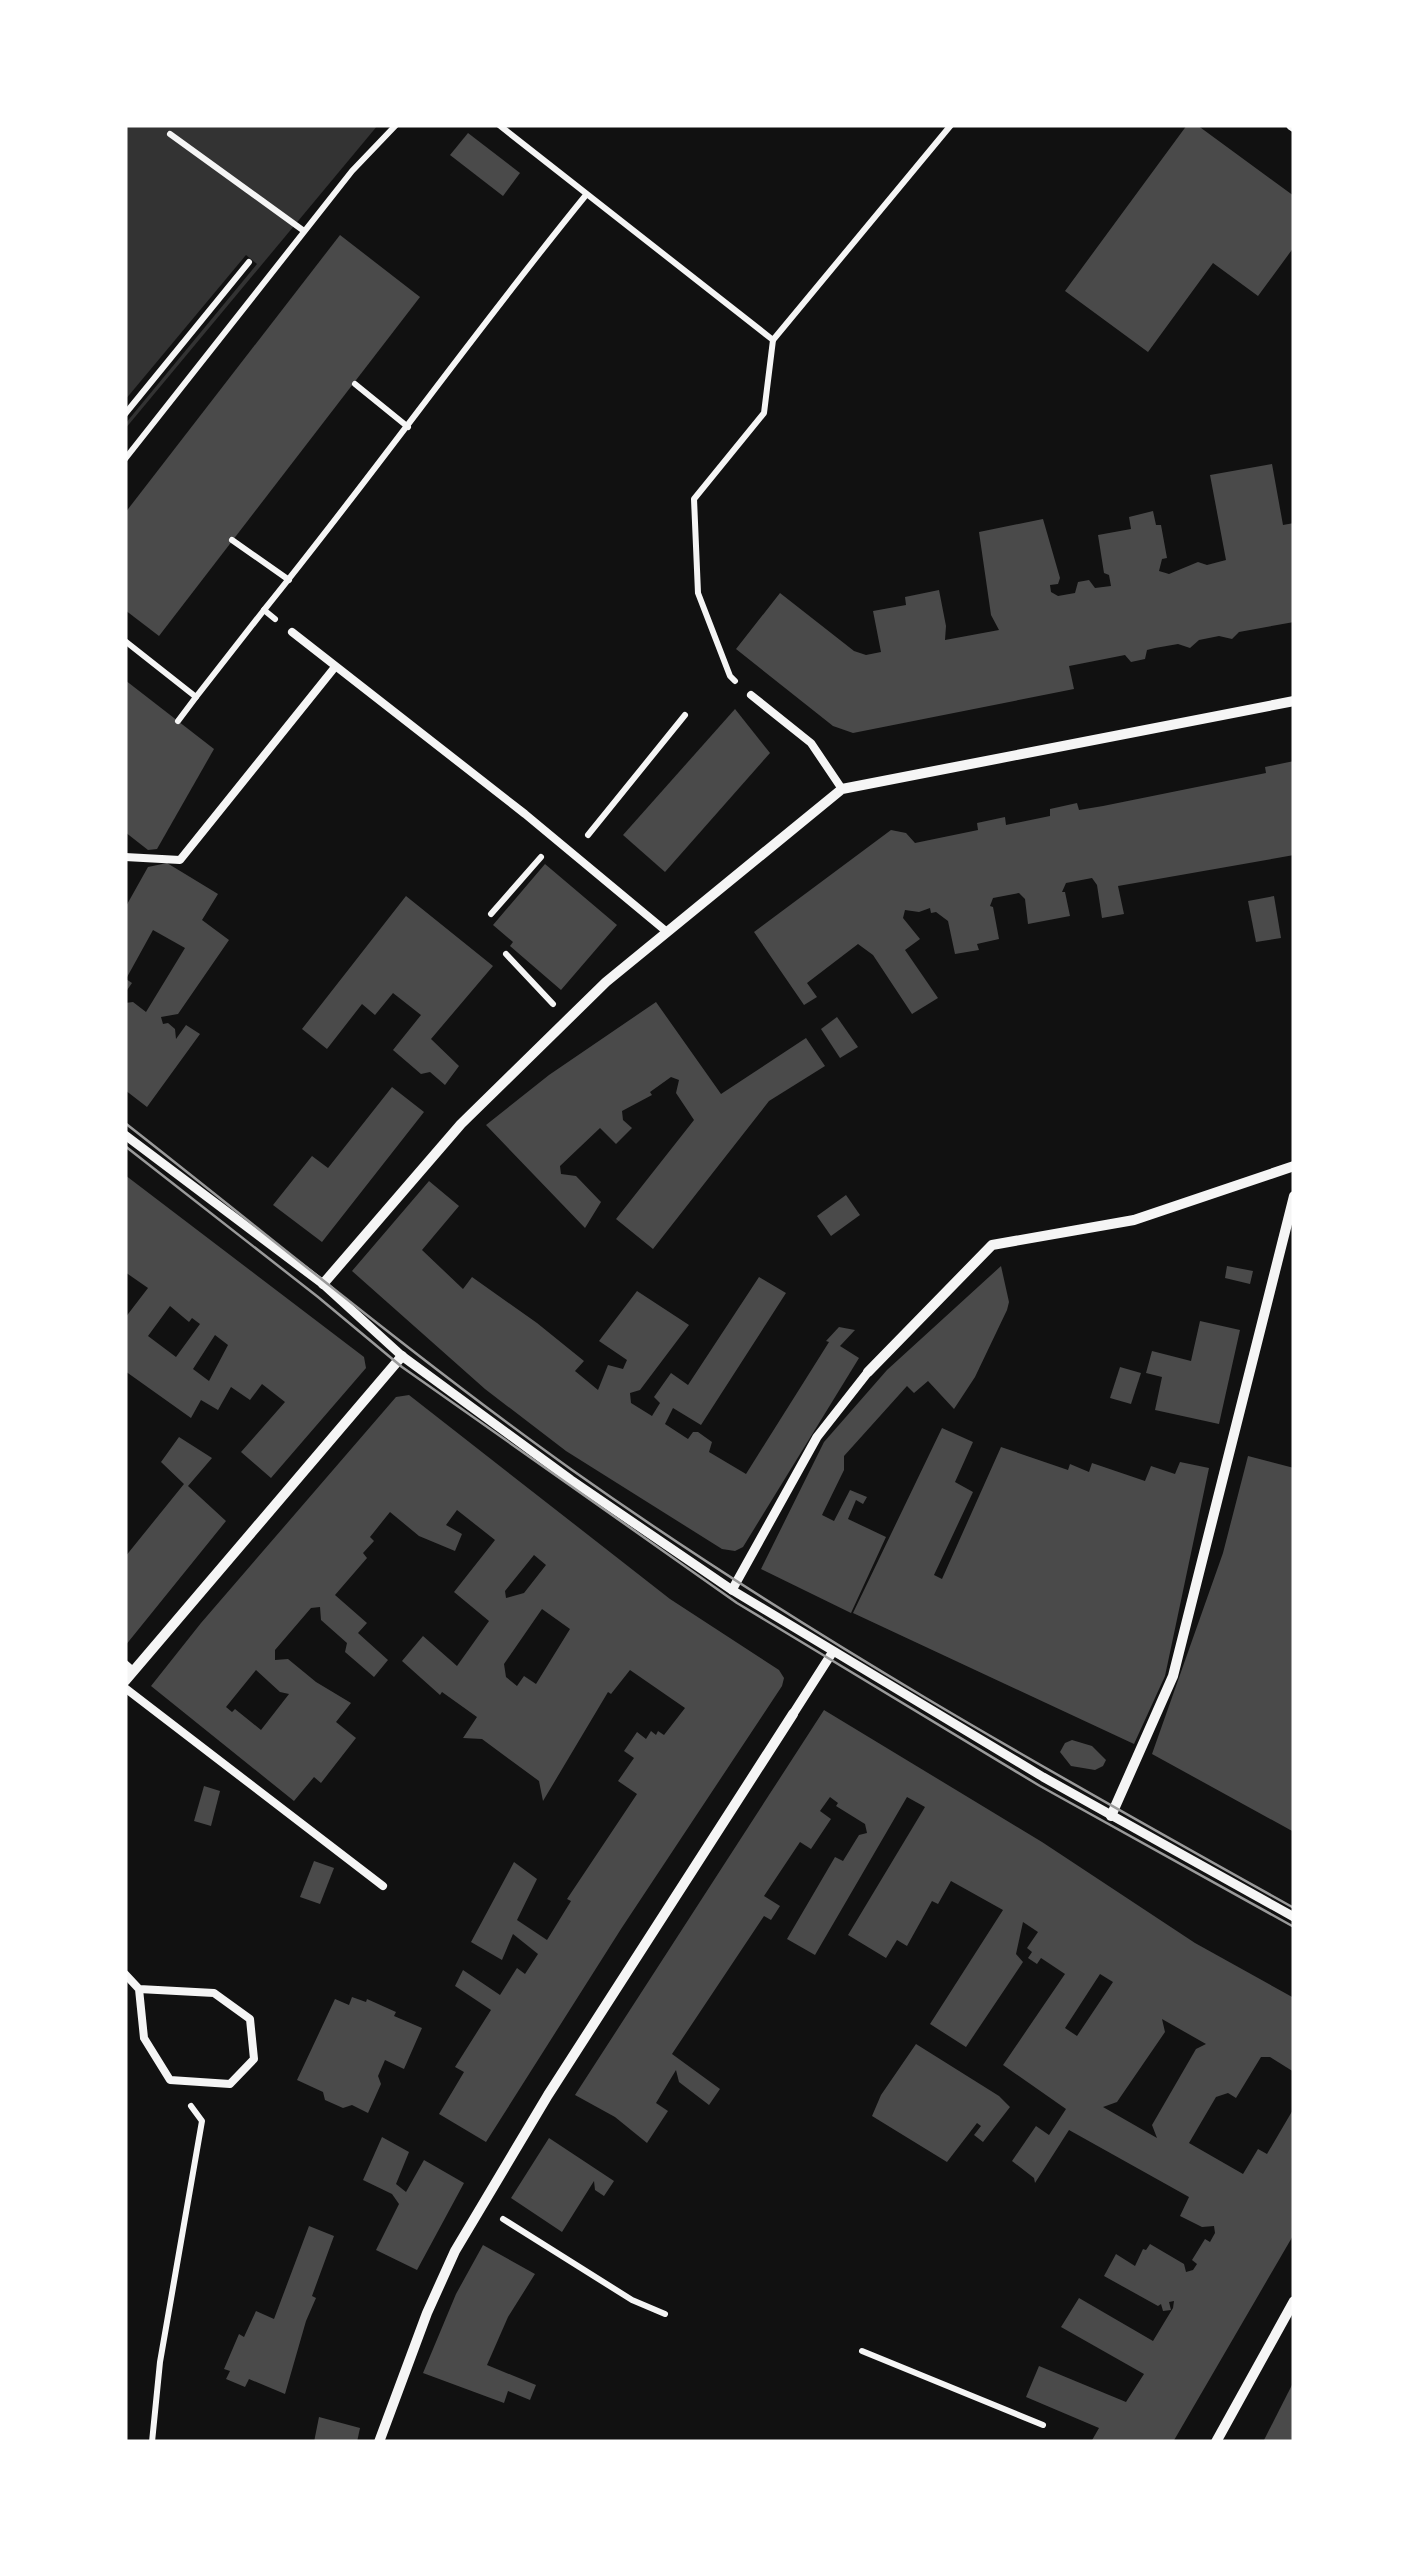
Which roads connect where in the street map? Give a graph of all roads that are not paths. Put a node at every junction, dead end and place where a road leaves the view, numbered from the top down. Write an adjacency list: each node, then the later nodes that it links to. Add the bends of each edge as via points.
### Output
1 (292, 632): 2 (lane)
2 (335, 667): 6 (lane); 9 (lane)
3 (751, 695): 5 (lane, via 810,742)
4 (1294, 701): 5 (street)
5 (842, 789): 9 (street)
6 (222, 808): 7 (lane); 8 (lane, via 180,860)
7 (233, 812)
8 (125, 857)
9 (668, 932): 13 (street, via 606,982 462,1124)
10 (125, 1135): 13 (street)
11 (1294, 1166): 15 (street, via 1134,1220 992,1245)
12 (1294, 1196): 21 (street, via 1174,1676)
13 (323, 1284): 14 (street)
14 (402, 1356): 16 (street); 18 (street)
15 (868, 1372): 16 (street, via 817,1437)
16 (732, 1590): 17 (street)
17 (832, 1653): 20 (street); 21 (street)
18 (129, 1667): 19 (street)
19 (125, 1685): 22 (lane)
20 (793, 1714): 27 (street, via 455,2251)
21 (1111, 1816): 23 (street)
22 (382, 1886)
23 (1294, 1917)
24 (125, 1974): 25 (lane)
25 (140, 1989): 25 (lane, via 214,1993 250,2019 254,2059 230,2084 170,2080 144,2038)
26 (1294, 2301): 28 (street)
27 (379, 2442)
28 (1216, 2442)

